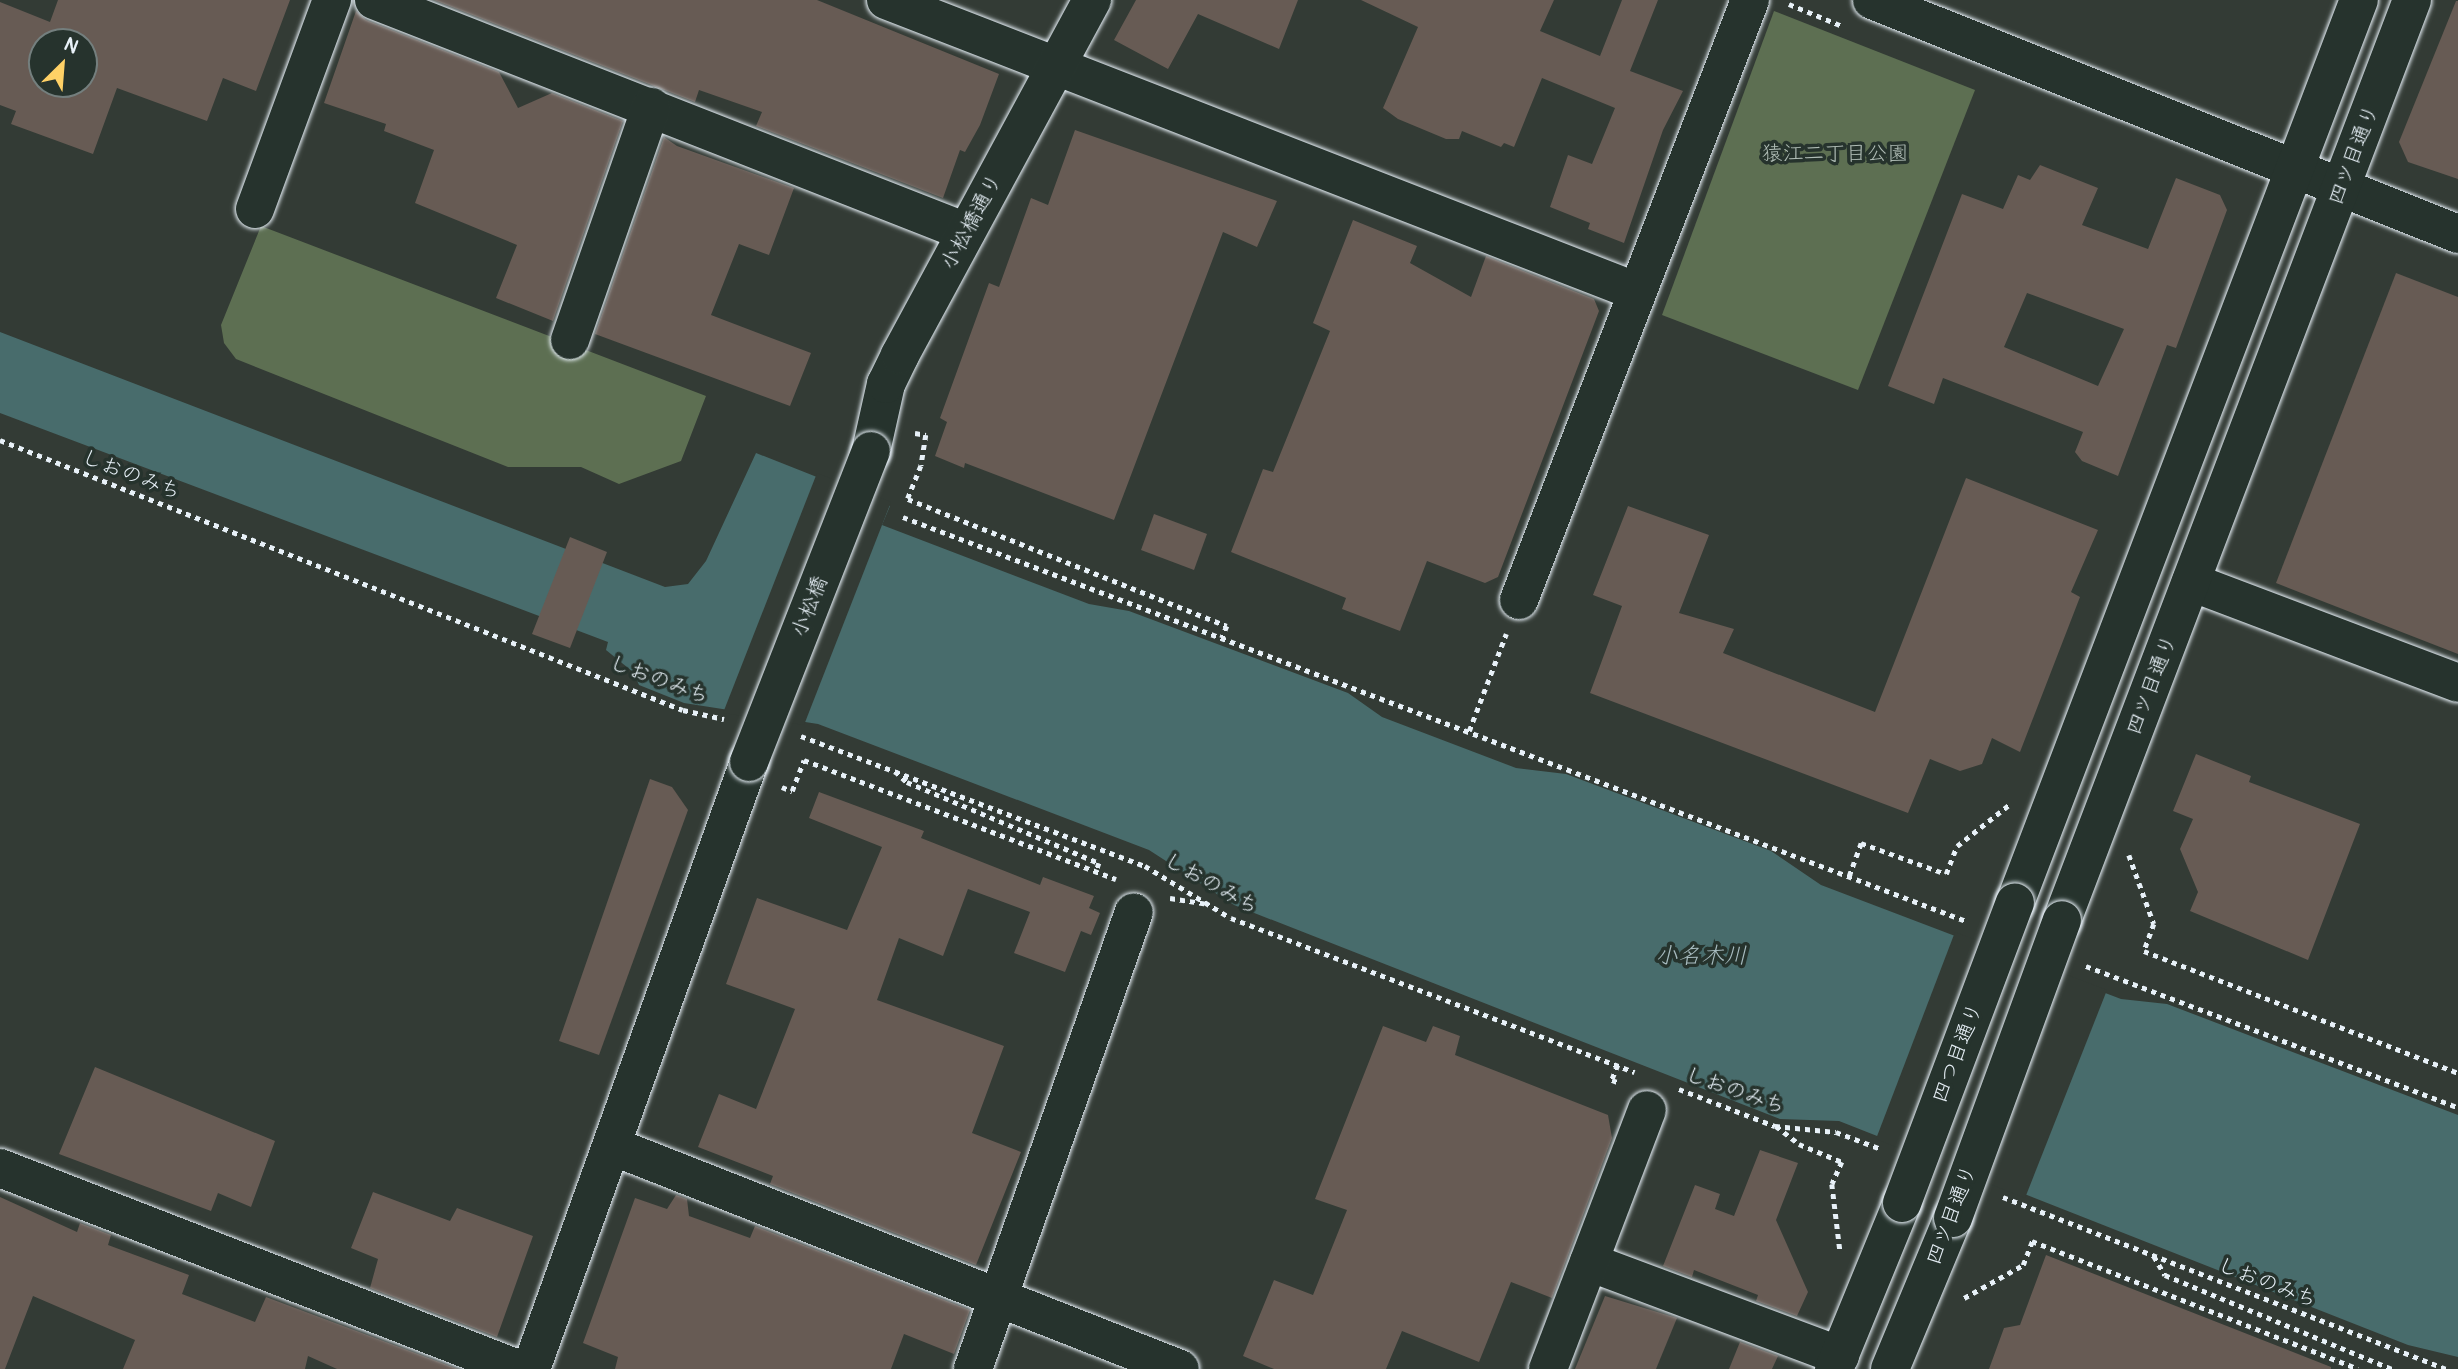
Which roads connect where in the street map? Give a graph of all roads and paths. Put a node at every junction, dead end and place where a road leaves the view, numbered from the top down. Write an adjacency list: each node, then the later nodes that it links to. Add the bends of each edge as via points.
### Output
1 (332, 0): 14 (street)
2 (374, 0): 11 (street)
3 (886, 0): 10 (street)
4 (1091, 0): 10 (street, 小松橋通り)
5 (1750, 0): 17 (street)
6 (1779, 0): 9 (path)
7 (2359, 0): 12 (street)
8 (2412, 0): 13 (street, 四ツ目通り)
9 (1864, 16): 12 (street)
10 (1058, 65): 15 (street, 小松橋通り); 17 (street)
11 (651, 107): 15 (street); 18 (street)
12 (2292, 170): 13 (street); 55 (street, 四つ目通り, bridge, via 1902,1203)
13 (2340, 190): 16 (street); 22 (street, 四ツ目通り)
14 (256, 209)
15 (966, 232): 20 (street, 小松橋通り, via 886,384)
16 (2458, 234)
17 (1635, 291): 23 (street)
18 (570, 340)
19 (0, 440): 27 (path, しおのみち, via 683,709)
20 (886, 441): 24 (path, via 926,435 921,467 908,499 1227,626); 31 (street, 小松橋, bridge)
21 (903, 517): 24 (path)
22 (2191, 582): 26 (street, via 2284,621); 61 (street, 四ツ目通り, bridge, via 1953,1218)
23 (1518, 600)
24 (1222, 638): 28 (path)
25 (1500, 648): 28 (path)
26 (2458, 683)
27 (736, 721)
28 (1469, 732): 35 (path)
29 (790, 733): 30 (path, しおのみち)
30 (890, 768): 34 (path, via 907,782 1099,863); 37 (path, しおのみち, via 1145,866)
31 (760, 773): 34 (path, via 792,791 804,760); 46 (street, 小松橋)
32 (2010, 813): 35 (path, via 2015,800 1957,846 1946,874 1861,844)
33 (2128, 853): 41 (path, via 2154,924 2144,951)
34 (1096, 872): 36 (path)
35 (1849, 876): 38 (path)
36 (1138, 897): 37 (path); 54 (street)
37 (1211, 905): 40 (path, しおのみち, via 1231,918)
38 (1979, 925)
39 (2082, 965): 44 (path)
40 (1618, 1065): 42 (path); 43 (path, しおのみち)
41 (2458, 1073)
42 (1612, 1080)
43 (1654, 1090): 45 (path, しおのみち); 52 (street)
44 (2458, 1107)
45 (1775, 1126): 47 (path, しおのみち, via 1836,1132); 51 (path, via 1799,1144 1842,1162 1832,1184)
46 (612, 1146): 54 (street); 57 (street, 小松橋)
47 (1886, 1152)
48 (0, 1168): 56 (street)
49 (2001, 1196): 50 (path, しおのみち)
50 (2154, 1256): 63 (path, via 2165,1275); 64 (path, しおのみち)
51 (1840, 1258)
52 (1589, 1262): 55 (street); 60 (street)
53 (1962, 1299): 62 (path, via 2022,1265 2032,1241)
54 (998, 1300): 58 (street); 59 (street)
55 (1837, 1362)
56 (518, 1369)
57 (531, 1369)
58 (973, 1369)
59 (1180, 1369)
60 (1548, 1369)
61 (1890, 1369)
62 (2358, 1369)
63 (2392, 1369)
64 (2446, 1369)

